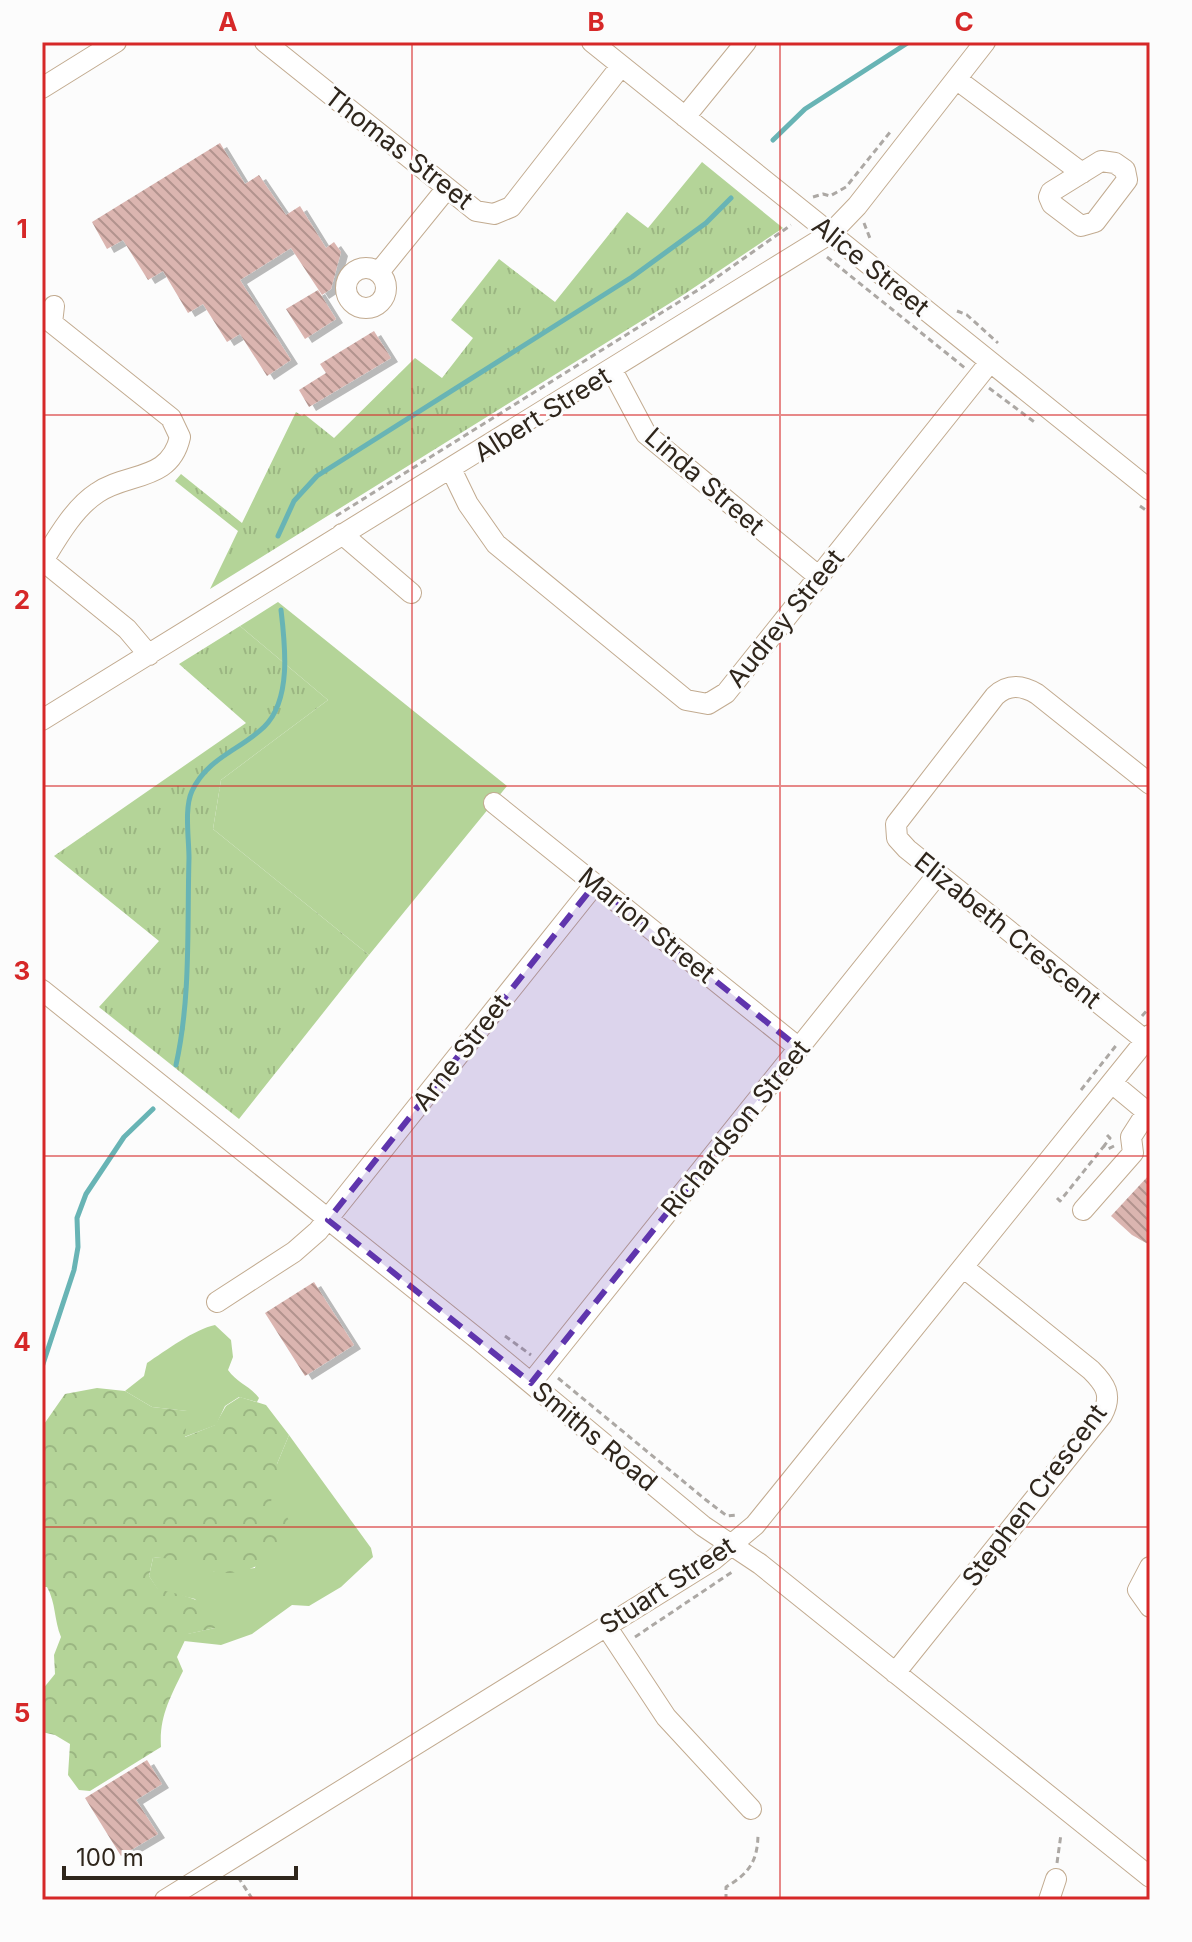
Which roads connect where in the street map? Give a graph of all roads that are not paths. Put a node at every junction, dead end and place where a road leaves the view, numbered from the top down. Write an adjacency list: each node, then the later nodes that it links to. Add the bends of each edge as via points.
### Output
1 (116, 42): 8 (street)
2 (265, 42): 11 (street, Thomas Street)
3 (592, 42): 6 (street, Alice Street)
4 (746, 42): 9 (street)
5 (985, 42): 7 (street, Albert Street)
6 (621, 66): 9 (street, Alice Street); 11 (street, Thomas Street, via 511,207 485,214)
7 (956, 79): 10 (street); 12 (street, Albert Street)
8 (42, 88)
9 (685, 117): 12 (street, Alice Street)
10 (1082, 173)
11 (447, 188): 13 (street)
12 (831, 233): 15 (street, Alice Street); 16 (street, Albert Street)
13 (379, 272)
14 (49, 319): 20 (street, via 171,418 180,437 175,451 151,474 95,493)
15 (990, 362): 18 (street, Alice Street); 21 (street, Audrey Street)
16 (612, 370): 17 (street, Albert Street); 21 (street, Linda Street, via 646,434)
17 (451, 469): 19 (street, Albert Street); 21 (street, Audrey Street, via 496,544 686,700 708,704 726,693)
18 (1150, 490)
19 (334, 528): 22 (street); 23 (street, Albert Street)
20 (42, 560): 23 (street, via 127,629)
21 (818, 576)
22 (411, 593)
23 (149, 655): 24 (street, Albert Street)
24 (42, 720)
25 (1150, 784): 27 (street, Elizabeth Crescent, via 1037,694 1008,687 995,696 896,824 901,843)
26 (494, 803): 28 (street, Marion Street)
27 (938, 874): 30 (street, Elizabeth Crescent); 31 (street, Richardson Street)
28 (595, 884): 31 (street, Marion Street); 35 (street, Arne Street)
29 (42, 990): 35 (street, Smiths Road)
30 (1148, 1038): 32 (street, Stuart Street)
31 (799, 1048): 38 (street, Richardson Street)
32 (1112, 1083): 33 (street); 36 (street, Stuart Street)
33 (1148, 1111): 34 (street, via 1131,1137 1133,1153)
34 (1083, 1210)
35 (328, 1220): 37 (street, Arne Street, via 301,1247); 38 (street, Smiths Road)
36 (963, 1267): 39 (street, Stuart Street, via 762,1516); 43 (street, Stephen Crescent, via 1091,1370 1108,1396 1102,1415)
37 (217, 1302)
38 (531, 1383): 39 (street, Smiths Road)
39 (732, 1545): 42 (street, Stuart Street); 43 (street, Smiths Road)
40 (1150, 1567): 41 (street, via 1138,1590)
41 (1150, 1607)
42 (606, 1626): 44 (street, via 666,1717); 47 (street, Stuart Street)
43 (895, 1673): 45 (street, Smiths Road)
44 (751, 1809)
45 (1150, 1877)
46 (1056, 1879): 48 (street)
47 (165, 1900)
48 (1049, 1900)

